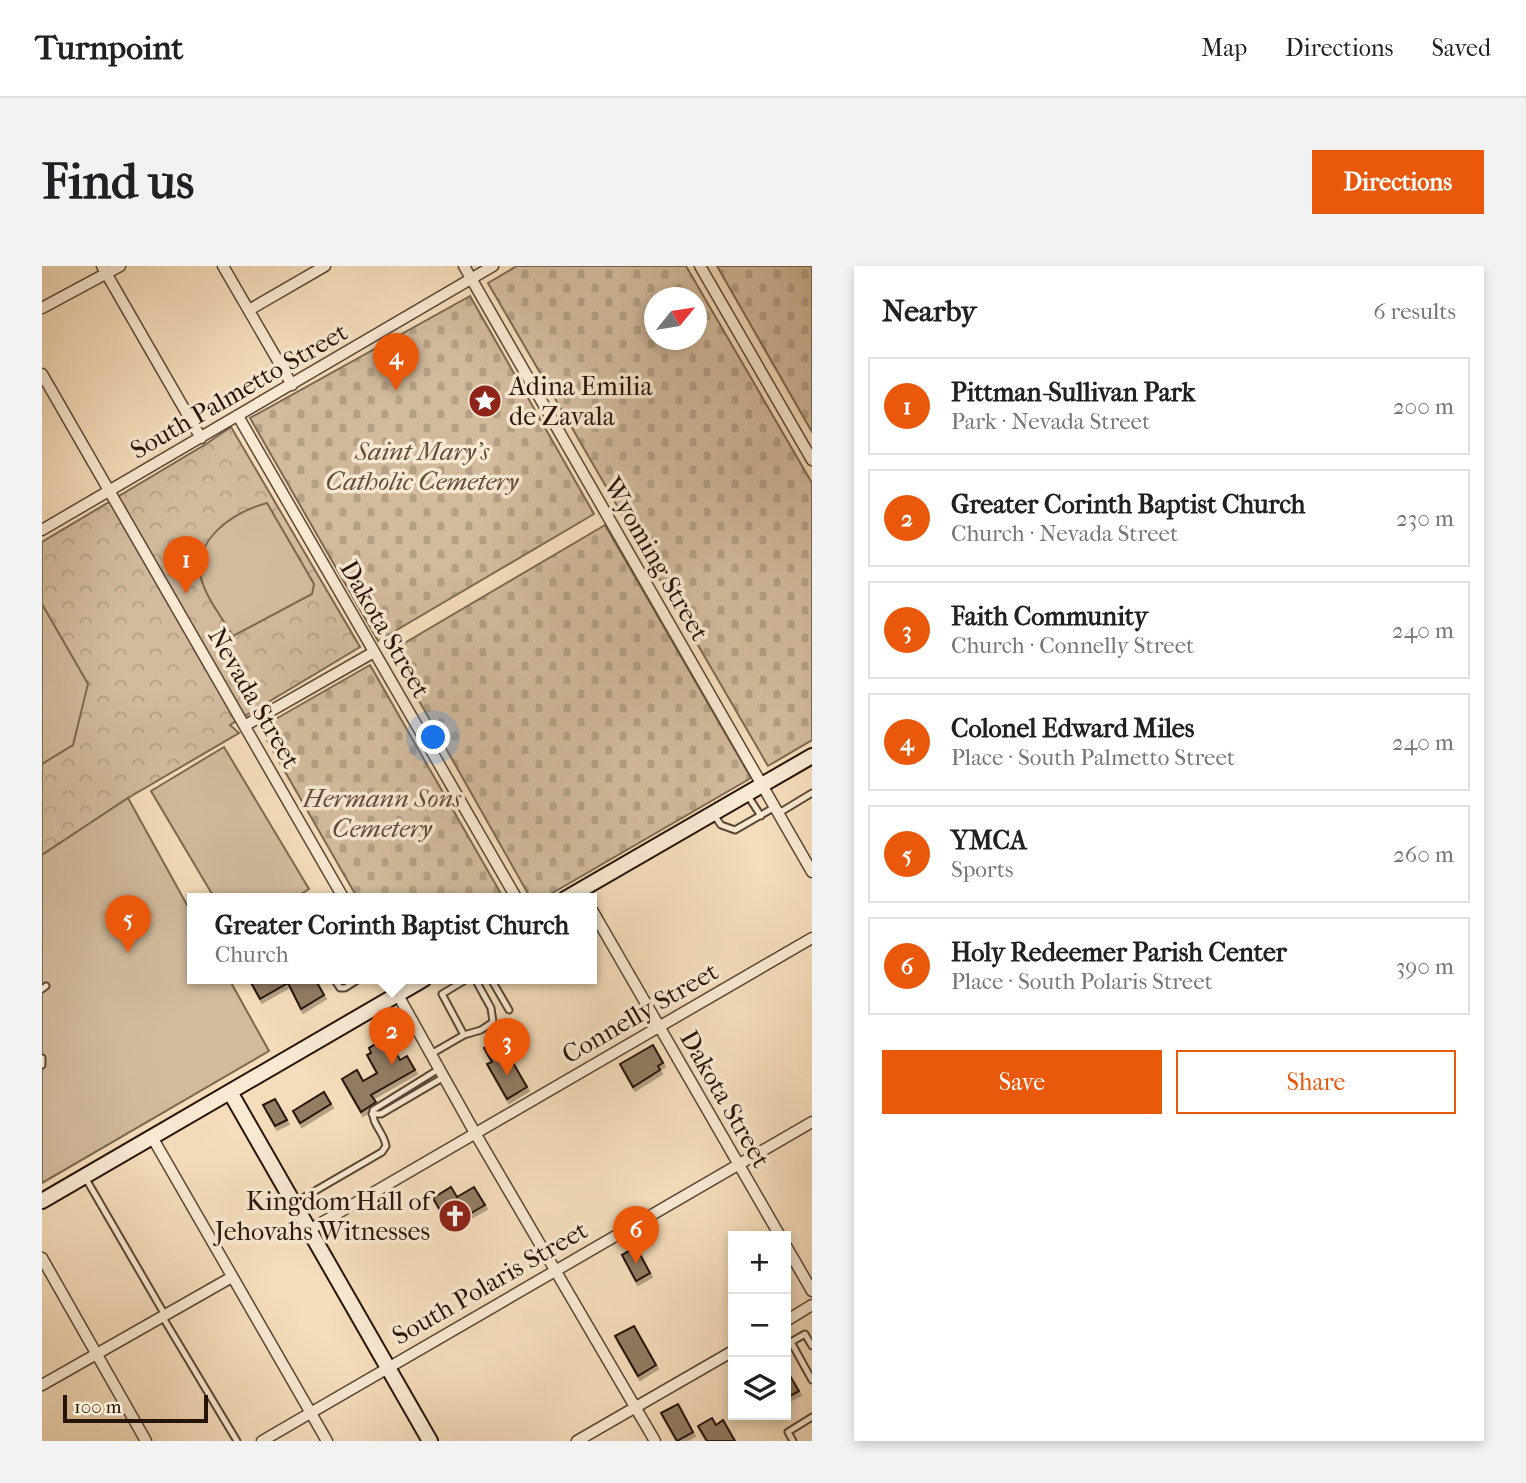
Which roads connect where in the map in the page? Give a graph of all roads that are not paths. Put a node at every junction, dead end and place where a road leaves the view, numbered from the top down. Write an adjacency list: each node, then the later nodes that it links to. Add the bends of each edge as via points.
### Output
1 (120, 266): 7 (street)
2 (223, 266): 10 (street)
3 (325, 266): 10 (street)
4 (464, 266): 8 (street, Wyoming Street)
5 (493, 266): 8 (street, South Palmetto Street)
6 (700, 266): 15 (street)
7 (104, 270): 9 (street); 14 (street)
8 (471, 278): 12 (street, South Palmetto Street); 21 (street, Wyoming Street)
9 (42, 308)
10 (249, 310): 12 (street)
11 (42, 374): 16 (street, Nevada Street)
12 (292, 385): 13 (street, South Palmetto Street)
13 (238, 416): 14 (street, South Palmetto Street); 18 (street, Dakota Street)
14 (201, 438): 16 (street, South Palmetto Street)
15 (812, 460)
16 (110, 491): 17 (street, South Palmetto Street); 19 (street, Nevada Street)
17 (42, 530)
18 (374, 652): 19 (street); 29 (street, Dakota Street)
19 (246, 725): 28 (street, Nevada Street)
20 (812, 756): 21 (main road)
21 (762, 785): 22 (main road); 24 (street, Wyoming Street)
22 (747, 793): 25 (main road); 26 (lane)
23 (812, 793): 24 (lane)
24 (776, 810): 26 (lane); 27 (street, Wyoming Street)
25 (713, 813): 26 (lane, via 721,825 735,830); 30 (main road)
26 (761, 816)
27 (812, 872)
28 (341, 893)
29 (514, 893)
30 (585, 893)
31 (597, 918): 40 (street, Dakota Street)
32 (812, 938): 40 (street, Connelly Street)
33 (392, 984): 38 (street)
34 (415, 984): 38 (main road)
35 (459, 984): 41 (lane, via 442,994)
36 (478, 984): 41 (lane, via 493,1022)
37 (494, 984): 39 (lane)
38 (398, 994): 42 (street); 46 (main road)
39 (509, 1010)
40 (659, 1026): 48 (street, Connelly Street); 50 (street, Dakota Street)
41 (464, 1035): 42 (lane)
42 (431, 1054): 45 (street)
43 (42, 1058): 44 (lane)
44 (42, 1065)
45 (442, 1073): 48 (street); 53 (lane, via 377,1106 372,1119 386,1149)
46 (229, 1092): 49 (main road); 53 (main road)
47 (812, 1122): 50 (street, South Polaris Street)
48 (475, 1133): 54 (street, Connelly Street); 58 (street)
49 (152, 1137): 51 (main road); 59 (street)
50 (738, 1164): 55 (street, Dakota Street); 58 (street, South Polaris Street)
51 (84, 1176): 52 (main road); 62 (lane)
52 (42, 1201)
53 (293, 1203): 54 (main road)
54 (309, 1230): 67 (main road)
55 (777, 1231)
56 (791, 1255): 60 (street)
57 (42, 1258): 65 (street)
58 (555, 1270): 67 (street, South Polaris Street); 70 (street)
59 (232, 1277): 62 (street); 71 (street)
60 (812, 1291)
61 (812, 1306): 63 (street)
62 (164, 1316): 65 (street); 74 (lane)
63 (791, 1318)
64 (812, 1346): 68 (lane, via 805,1334 791,1342)
65 (96, 1354): 69 (street); 73 (street)
66 (728, 1354): 70 (street)
67 (387, 1367): 71 (street, South Polaris Street); 77 (main road)
68 (812, 1380)
69 (42, 1385)
70 (636, 1407): 78 (street); 79 (street)
71 (310, 1413): 75 (street, South Polaris Street); 76 (street)
72 (812, 1417): 80 (lane, via 788,1432)
73 (146, 1441)
74 (237, 1441)
75 (262, 1441)
76 (327, 1441)
77 (430, 1441)
78 (577, 1441)
79 (655, 1441)
80 (793, 1441)

